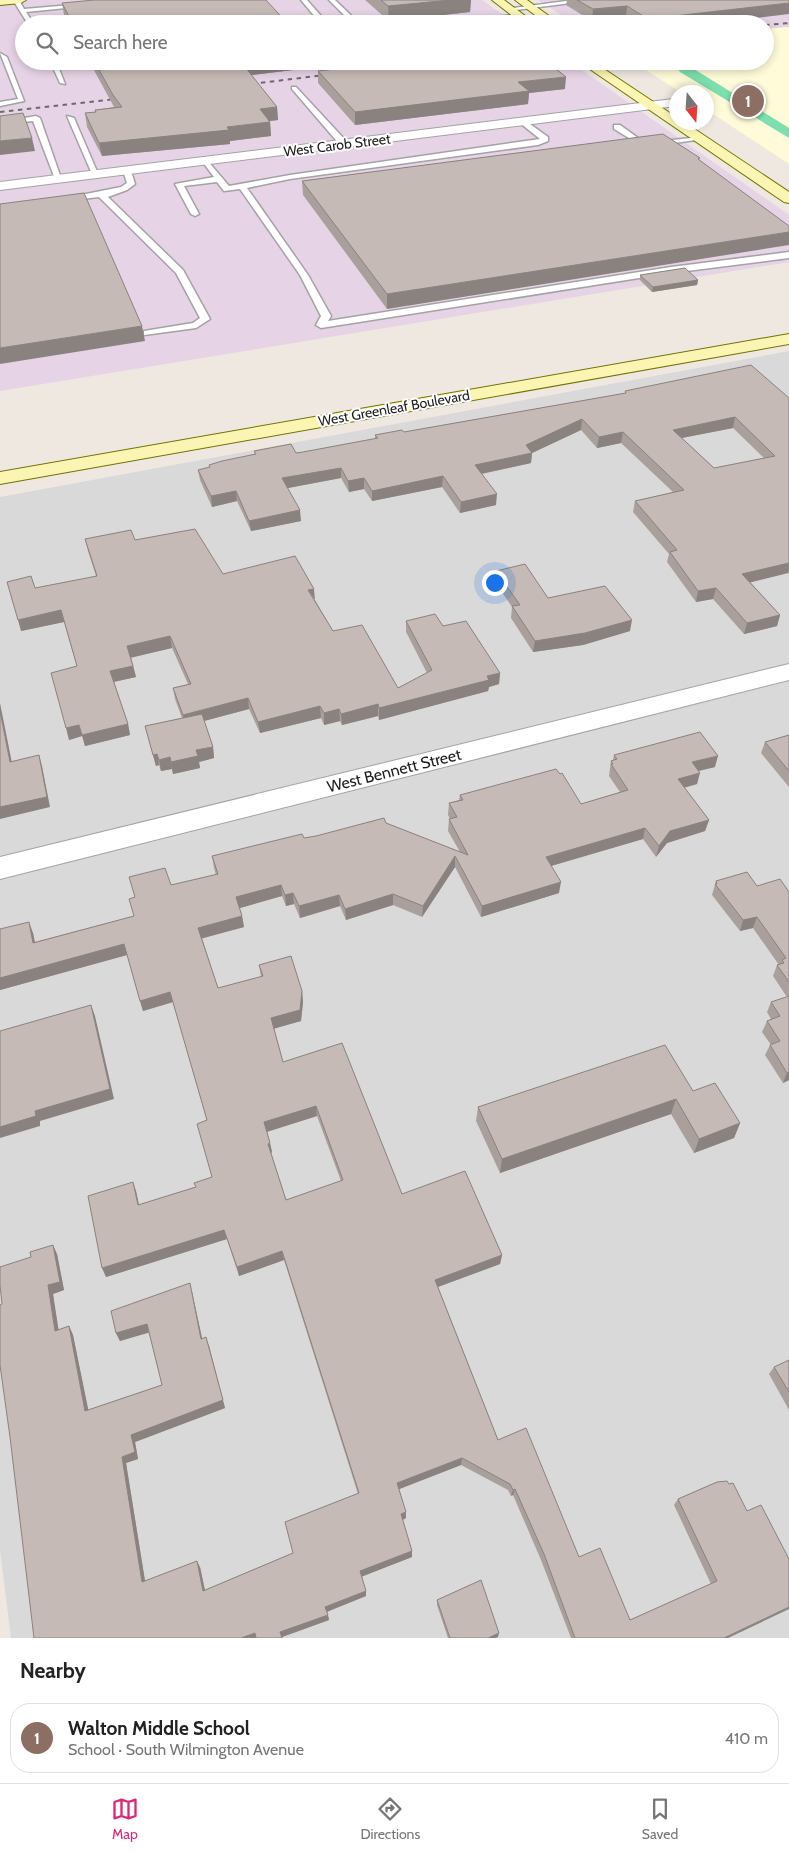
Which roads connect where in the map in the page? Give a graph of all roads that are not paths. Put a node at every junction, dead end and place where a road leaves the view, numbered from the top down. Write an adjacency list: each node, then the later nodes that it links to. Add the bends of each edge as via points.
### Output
1 (16, 0): 7 (main road); 9 (main road)
2 (304, 0): 12 (lane)
3 (332, 0): 13 (lane)
4 (497, 0): 11 (main road)
5 (520, 0): 10 (main road)
6 (591, 0): 10 (lane)
7 (0, 2)
8 (89, 5): 9 (lane)
9 (22, 6)
10 (530, 7): 11 (lane); 16 (main road)
11 (514, 12): 14 (lane); 15 (main road)
12 (318, 15)
13 (348, 15)
14 (500, 15)
15 (518, 15)
16 (541, 15)
17 (0, 55): 24 (lane, via 4,57 22,100)
18 (57, 70): 20 (lane)
19 (597, 70): 26 (main road)
20 (63, 83)
21 (294, 88): 32 (lane)
22 (658, 92): 23 (main road)
23 (669, 100)
24 (0, 104)
25 (669, 104): 26 (street, West Carob Street)
26 (650, 106): 28 (street, West Carob Street); 31 (main road)
27 (70, 118): 35 (lane)
28 (523, 121): 32 (street, West Carob Street); 39 (lane, via 545,139)
29 (6, 122): 36 (lane, via 36,118)
30 (617, 127): 31 (lane, via 644,145)
31 (700, 139): 41 (main road)
32 (344, 144): 33 (street, West Carob Street)
33 (206, 161): 34 (street, West Carob Street); 37 (lane)
34 (127, 170): 35 (street, West Carob Street); 40 (lane, via 131,184 126,190)
35 (96, 174): 36 (street, West Carob Street)
36 (59, 179): 38 (street, West Carob Street)
37 (220, 179): 39 (lane, via 227,189); 43 (lane, via 179,184)
38 (0, 186)
39 (243, 187): 44 (lane, via 304,275 326,316 321,325)
40 (106, 194): 42 (lane); 45 (lane, via 103,197 180,272 205,319 196,325)
41 (789, 199)
42 (60, 200)
43 (195, 214)
44 (789, 255)
45 (147, 333)
46 (789, 339): 47 (main road, West Greenleaf Boulevard)
47 (0, 478)
48 (789, 672): 49 (street, West Bennett Street)
49 (0, 868)

